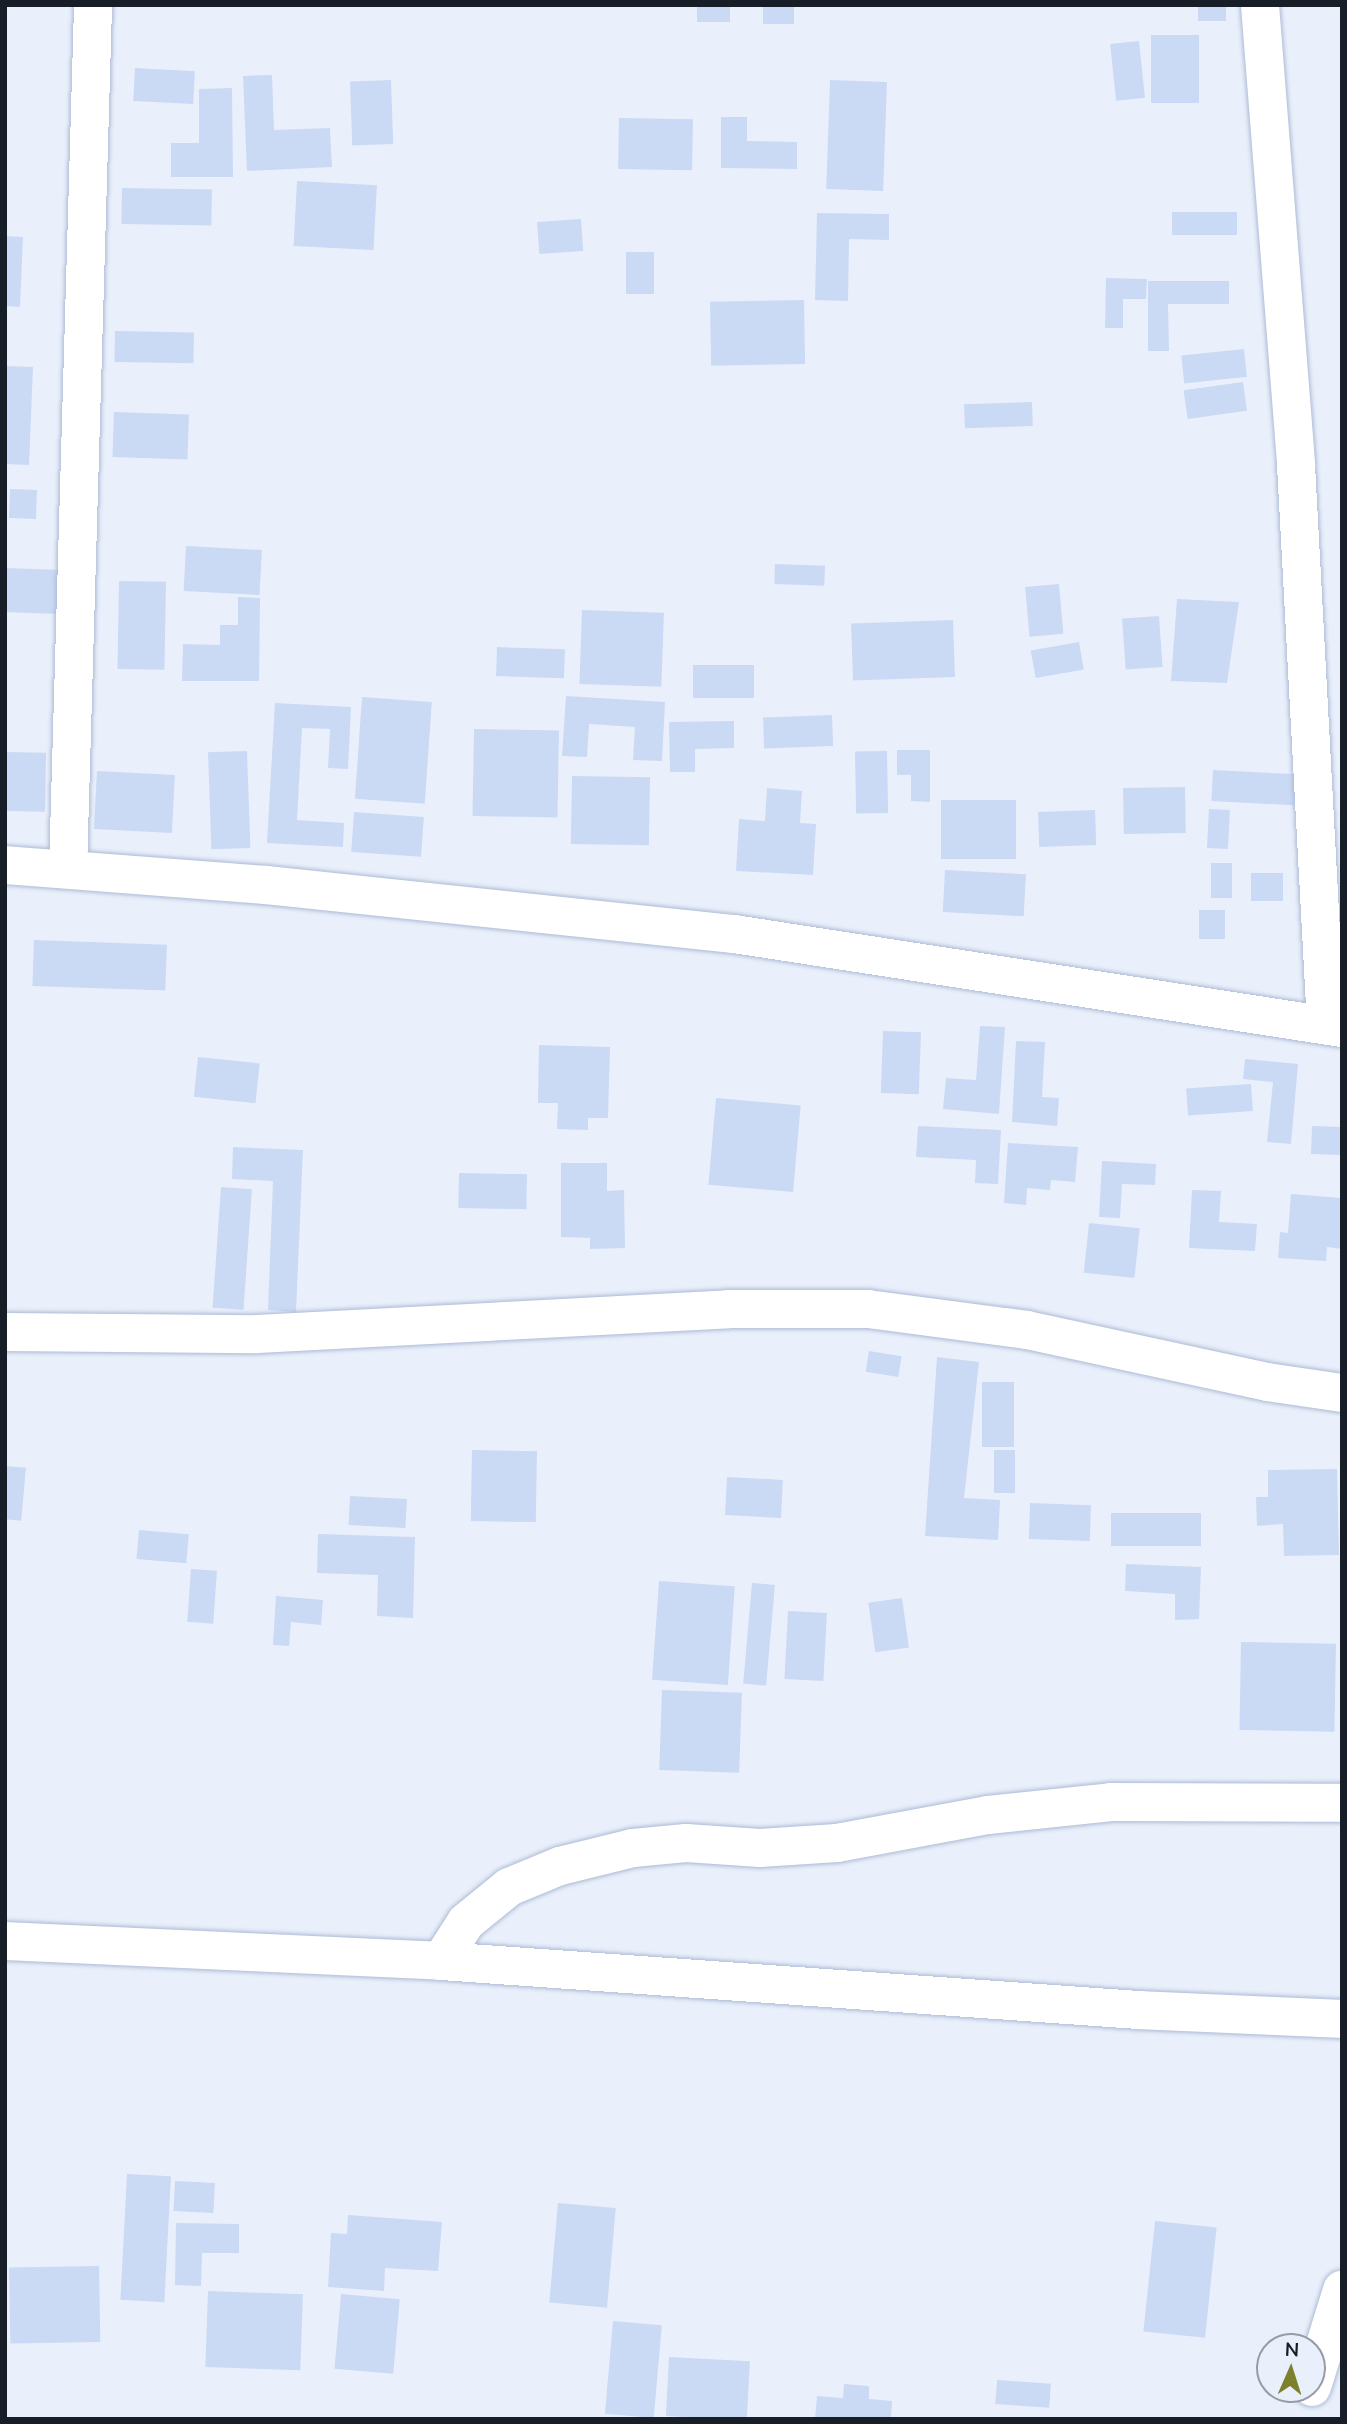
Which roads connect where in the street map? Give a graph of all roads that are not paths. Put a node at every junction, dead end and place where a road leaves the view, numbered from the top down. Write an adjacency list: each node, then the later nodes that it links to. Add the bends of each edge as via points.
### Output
1 (93, 5): 4 (street)
2 (1259, 5): 5 (street)
3 (5, 865): 4 (street)
4 (68, 869): 5 (street, via 734,934)
5 (1334, 1027)
6 (5, 1332): 7 (street, via 257,1334 757,1308 868,1309 1027,1331 1267,1382)
7 (1342, 1393)
8 (1342, 1803): 10 (street, via 1111,1802 988,1815 837,1843 633,1848 560,1866 509,1887 466,1922)
9 (5, 1941): 10 (street)
10 (441, 1961): 11 (street, via 1139,2010)
11 (1342, 2019)
12 (1342, 2290): 13 (street)
13 (1326, 2342)

